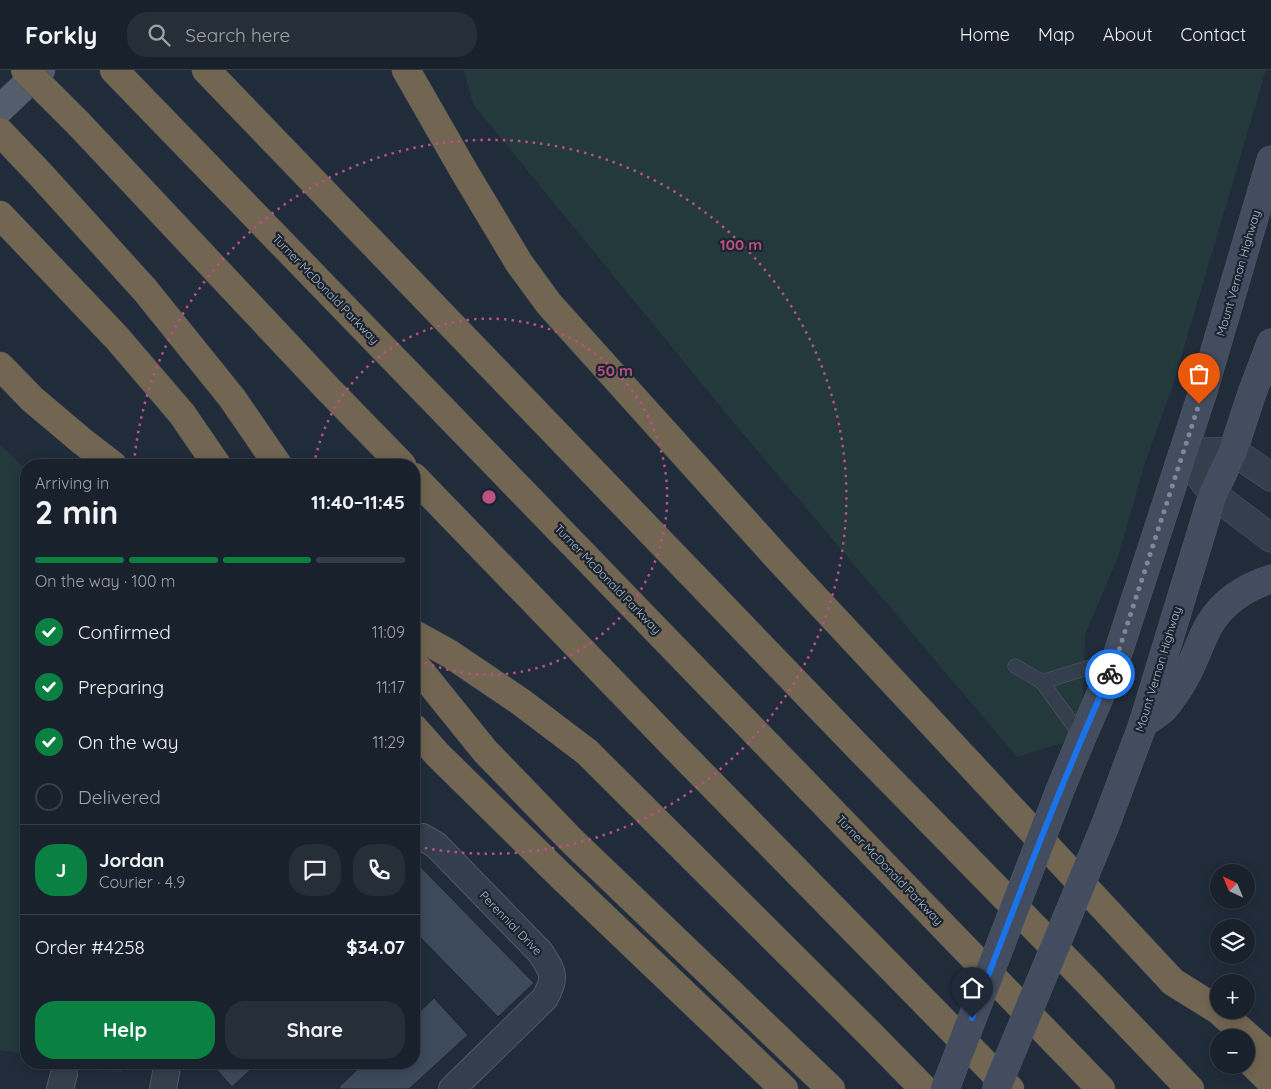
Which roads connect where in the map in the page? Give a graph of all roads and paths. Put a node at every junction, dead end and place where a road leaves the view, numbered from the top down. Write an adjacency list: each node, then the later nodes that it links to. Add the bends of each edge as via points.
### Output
1 (25, 70): 17 (highway, bridge)
2 (41, 70): 6 (main road)
3 (114, 70): 46 (highway, Turner McDonald Parkway)
4 (206, 70): 47 (highway)
5 (406, 70): 32 (highway, via 519,263 549,304 776,556)
6 (0, 109)
7 (0, 132): 16 (highway, via 157,306 232,398)
8 (1271, 160): 13 (main road, Mount Vernon Highway)
9 (0, 216): 14 (highway, via 118,338 182,414)
10 (1271, 343): 12 (main road, Mount Vernon Highway)
11 (0, 366): 15 (highway, via 32,399)
12 (1232, 451): 13 (street); 18 (street); 20 (main road, Mount Vernon Highway)
13 (1183, 453): 20 (street); 24 (main road, Mount Vernon Highway)
14 (210, 455)
15 (105, 459)
16 (274, 459)
17 (396, 459)
18 (1271, 476)
19 (420, 483): 45 (highway)
20 (1212, 494): 21 (street); 28 (main road, Mount Vernon Highway)
21 (1271, 538)
22 (1271, 580): 28 (main road, via 1247,589 1223,606 1208,626 1181,685 1164,708)
23 (420, 637): 42 (highway, via 521,702 587,752)
24 (1116, 659): 27 (lane); 30 (main road, Mount Vernon Highway)
25 (1015, 666): 27 (lane)
26 (420, 670): 41 (highway, via 486,751 571,840)
27 (1042, 682): 30 (lane)
28 (1142, 724): 44 (main road, Mount Vernon Highway, bridge, via 1105,826)
29 (420, 735): 40 (highway, via 562,878)
30 (1082, 737): 43 (main road, Mount Vernon Highway, bridge)
31 (420, 837): 39 (street, Perennial Drive, via 436,846 540,952 551,970 552,985 545,998)
32 (1173, 982): 33 (highway); 34 (highway, via 1218,1010)
33 (1218, 1029)
34 (1271, 1057)
35 (1255, 1066): 37 (highway)
36 (166, 1069): 38 (street)
37 (1271, 1082)
38 (162, 1089)
39 (452, 1089)
40 (784, 1089)
41 (831, 1089)
42 (924, 1089)
43 (945, 1089)
44 (996, 1089)
45 (1010, 1089)
46 (1101, 1089)
47 (1190, 1089)

